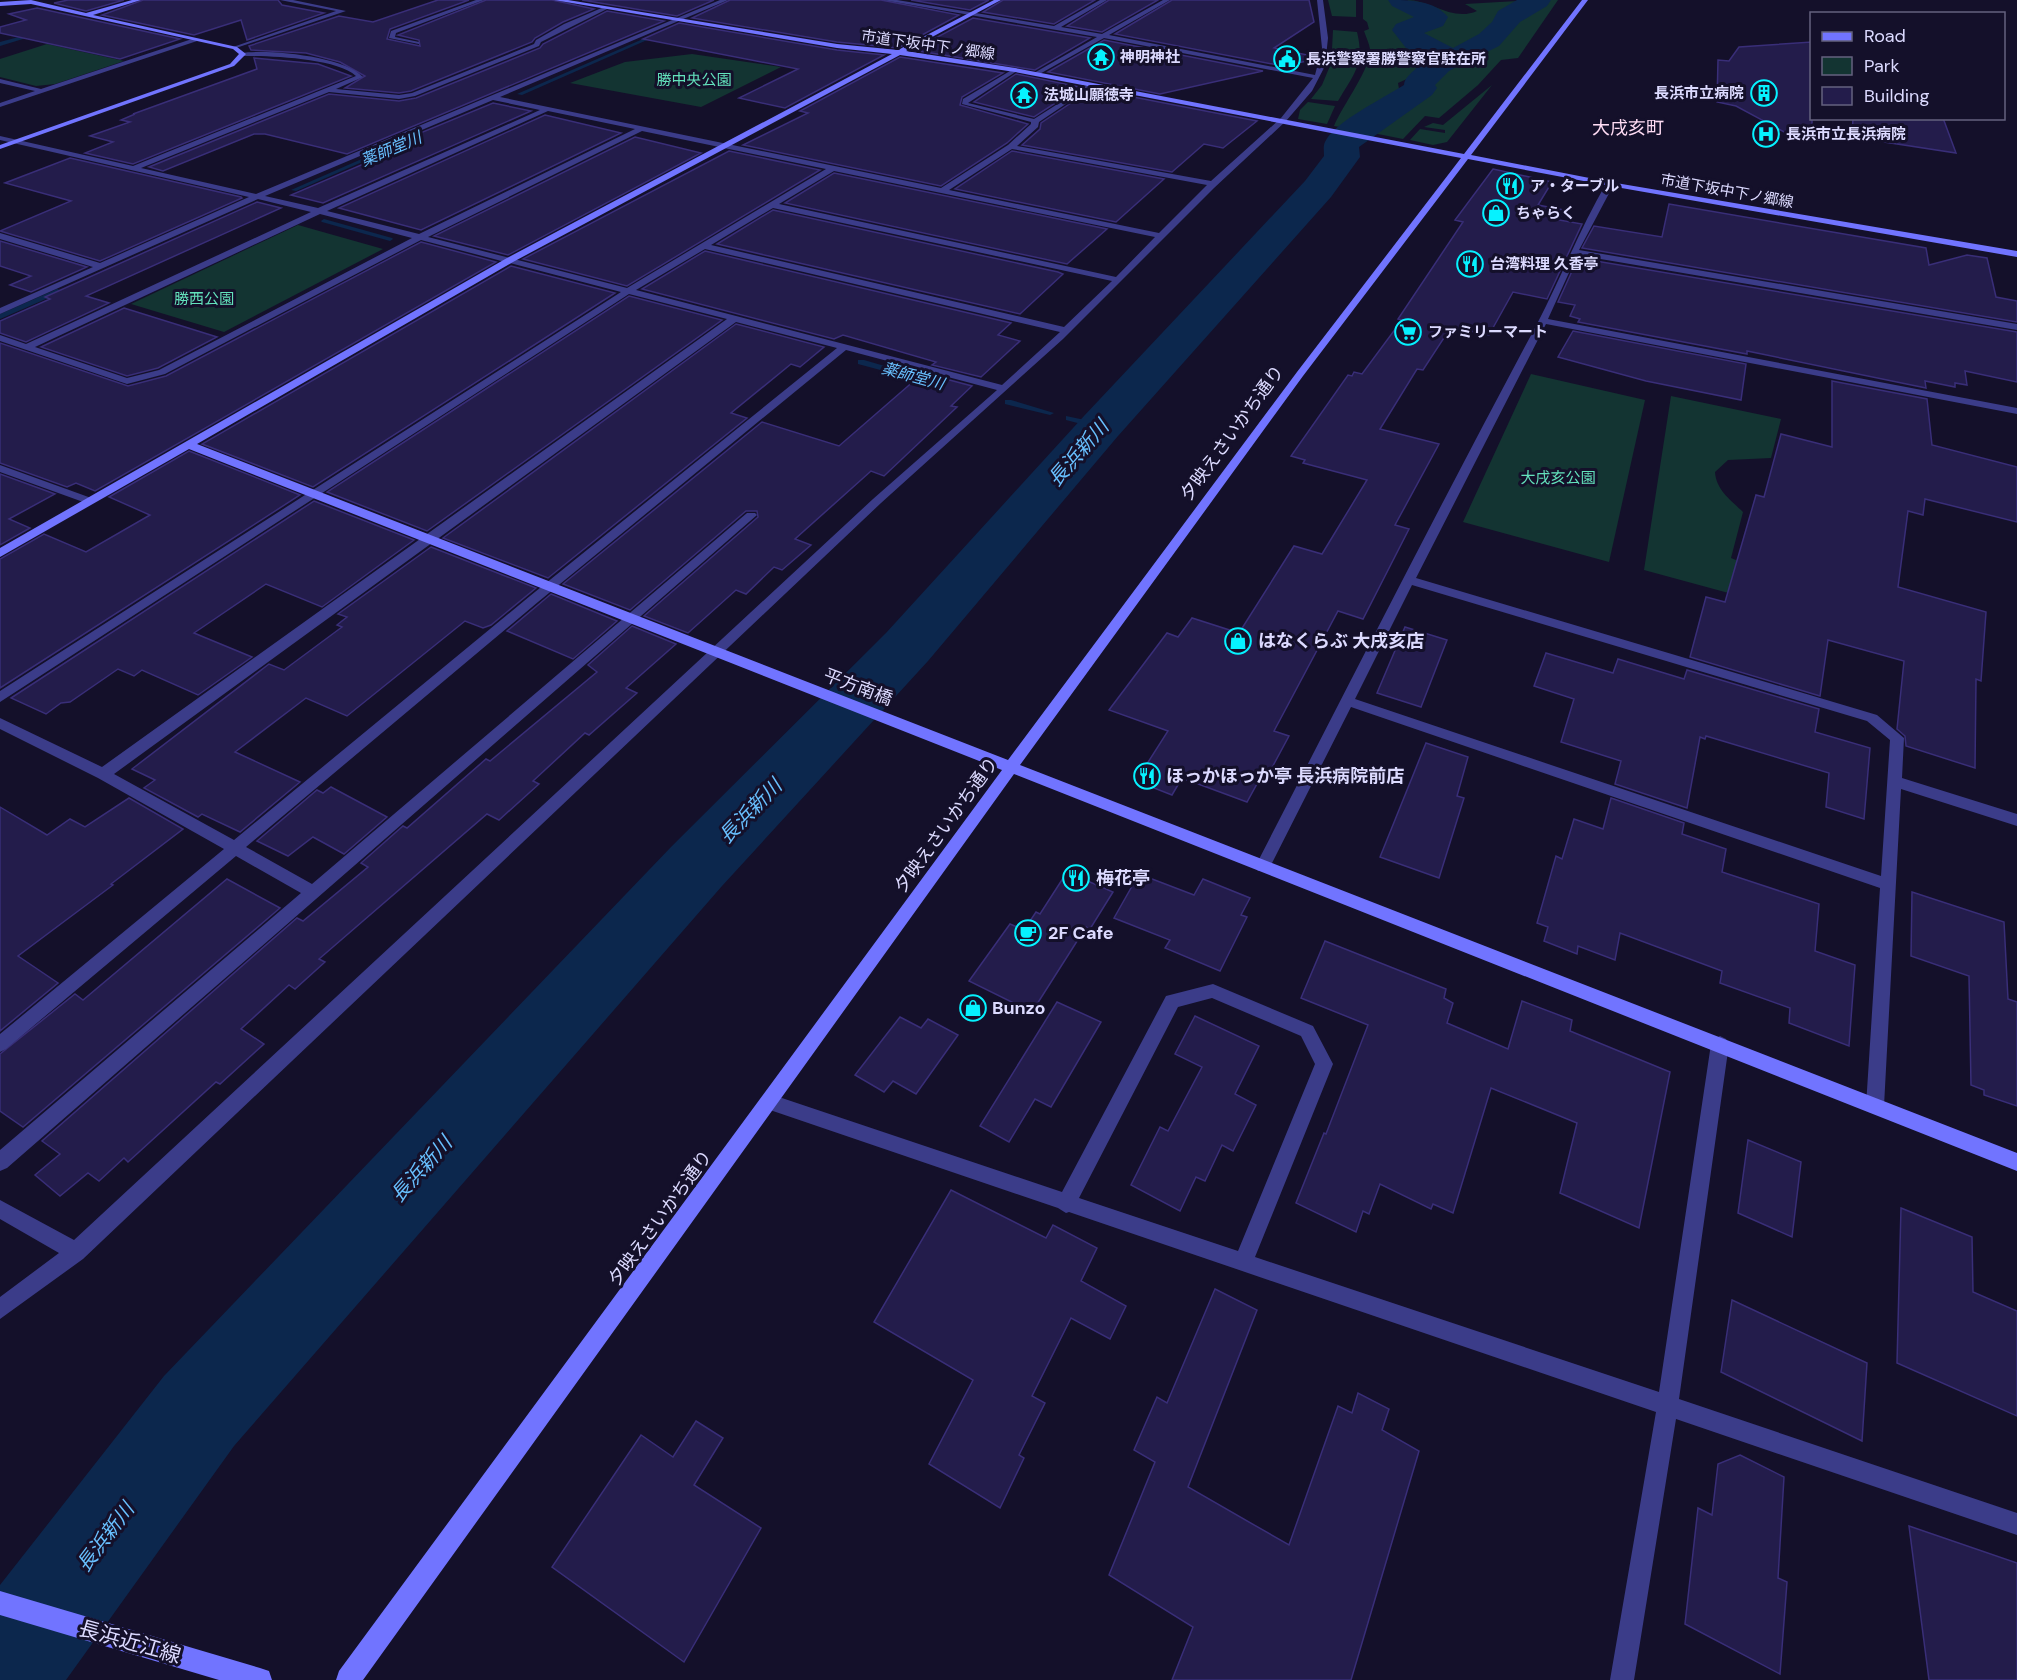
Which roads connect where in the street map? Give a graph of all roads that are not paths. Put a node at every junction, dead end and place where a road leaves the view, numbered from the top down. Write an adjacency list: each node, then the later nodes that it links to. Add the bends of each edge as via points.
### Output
1 (7, 0): 14 (street)
2 (39, 0): 15 (street)
3 (138, 0): 19 (street)
4 (283, 0): 25 (street, via 342,11)
5 (481, 0): 24 (street, via 393,32 392,38)
6 (557, 0): 17 (street, 市道下坂中下ノ郷線)
7 (725, 0): 20 (street)
8 (886, 0): 18 (street)
9 (998, 0): 18 (street)
10 (1104, 0): 21 (street)
11 (1167, 0): 22 (street)
12 (1320, 0): 30 (street, via 1326,53)
13 (1585, 0): 46 (street, 夕映えさいかち通り)
14 (16, 2): 15 (street); 16 (street)
15 (31, 2): 19 (street)
16 (0, 4)
17 (606, 8): 20 (street, 市道下坂中下ノ郷線); 33 (street, via 549,33 537,45 413,95)
18 (973, 13): 21 (street); 26 (street)
19 (87, 15): 23 (street)
20 (677, 20): 26 (street, 市道下坂中下ノ郷線); 35 (street)
21 (1055, 28): 22 (street)
22 (1103, 36): 29 (street); 30 (street)
23 (195, 40): 25 (street); 34 (street)
24 (417, 43)
25 (235, 48): 27 (street)
26 (898, 53): 28 (street, 市道下坂中下ノ郷線); 43 (street)
27 (243, 54): 33 (street, via 279,54 360,74); 42 (street, via 232,65)
28 (1015, 70): 29 (street, 市道下坂中下ノ郷線); 38 (street, via 966,99 965,104)
29 (1036, 74): 32 (street, 市道下坂中下ノ郷線)
30 (1317, 77): 39 (street)
31 (0, 81): 34 (street)
32 (1091, 85): 38 (street); 39 (street, 市道下坂中下ノ郷線)
33 (328, 90): 47 (street)
34 (40, 91): 36 (street)
35 (493, 98): 37 (street); 52 (street)
36 (0, 105)
37 (546, 110): 40 (street); 54 (street)
38 (1035, 121): 45 (street)
39 (1280, 122): 46 (street, 市道下坂中下ノ郷線); 49 (street)
40 (639, 130): 43 (street); 57 (street)
41 (0, 138): 42 (street)
42 (15, 142): 44 (street); 47 (street)
43 (722, 146): 48 (street); 61 (street)
44 (0, 147)
45 (1011, 147): 49 (street); 51 (street)
46 (1467, 157): 50 (street, 市道下坂中下ノ郷線); 89 (street, 夕映えさいかち通り, via 1293,384)
47 (135, 168): 52 (street)
48 (832, 169): 51 (street); 53 (street)
49 (1213, 184): 56 (street)
50 (1610, 184): 59 (street); 60 (street, 市道下坂中下ノ郷線)
51 (942, 191): 56 (street)
52 (259, 196): 54 (street); 62 (street)
53 (772, 205): 58 (street); 63 (street)
54 (319, 211): 57 (street); 71 (street)
55 (0, 236): 62 (street)
56 (1161, 236): 63 (street)
57 (420, 237): 61 (street); 71 (street, via 162,372 127,381)
58 (705, 246): 64 (street); 69 (street)
59 (1574, 252): 67 (street); 68 (street)
60 (2017, 254)
61 (510, 260): 64 (street); 75 (street)
62 (100, 266): 65 (street)
63 (1118, 280): 69 (street)
64 (628, 291): 66 (street); 77 (street)
65 (0, 311)
66 (735, 318): 72 (street); 80 (street)
67 (1543, 321): 74 (street); 82 (street)
68 (2017, 327)
69 (1065, 330): 73 (street)
70 (0, 338): 71 (street)
71 (26, 346)
72 (844, 346): 73 (street); 83 (street)
73 (1003, 387): 85 (street)
74 (2017, 411)
75 (189, 445): 77 (street, 平方南橋); 78 (street)
76 (0, 468): 78 (street)
77 (313, 493): 80 (street, 平方南橋); 86 (street)
78 (90, 501): 81 (street)
79 (751, 515): 84 (street)
80 (427, 538): 83 (street, 平方南橋); 90 (street)
81 (0, 553)
82 (1410, 580): 87 (street); 91 (street, via 1872,718 1897,738)
83 (550, 588): 84 (street, 平方南橋); 93 (street)
84 (631, 619): 85 (street, 平方南橋); 96 (street)
85 (718, 651): 89 (street, 平方南橋); 105 (street)
86 (0, 697)
87 (1346, 701): 94 (street); 95 (street)
88 (0, 723): 90 (street)
89 (1012, 768): 94 (street, 平方南橋); 99 (street, 夕映えさいかち通り)
90 (102, 774): 93 (street)
91 (1894, 781): 92 (street); 95 (street)
92 (2017, 820)
93 (235, 848): 96 (street); 97 (street)
94 (1263, 867): 98 (street, 平方南橋)
95 (1889, 885): 100 (street)
96 (313, 892): 101 (street)
97 (0, 1044)
98 (1720, 1044): 100 (street, 平方南橋); 108 (street)
99 (770, 1102): 103 (street); 112 (street, 夕映えさいかち通り)
100 (1875, 1106): 102 (street, 平方南橋)
101 (0, 1162)
102 (2017, 1162)
103 (1066, 1204): 106 (street); 106 (street, via 1172,1001 1213,992 1307,1031 1324,1064)
104 (0, 1209): 105 (street)
105 (76, 1252): 107 (street)
106 (1243, 1263): 108 (street)
107 (0, 1309)
108 (1667, 1407): 109 (street); 113 (street)
109 (2017, 1524)
110 (0, 1603): 111 (street, 長浜近江線)
111 (260, 1680)
112 (348, 1680)
113 (1622, 1680)

